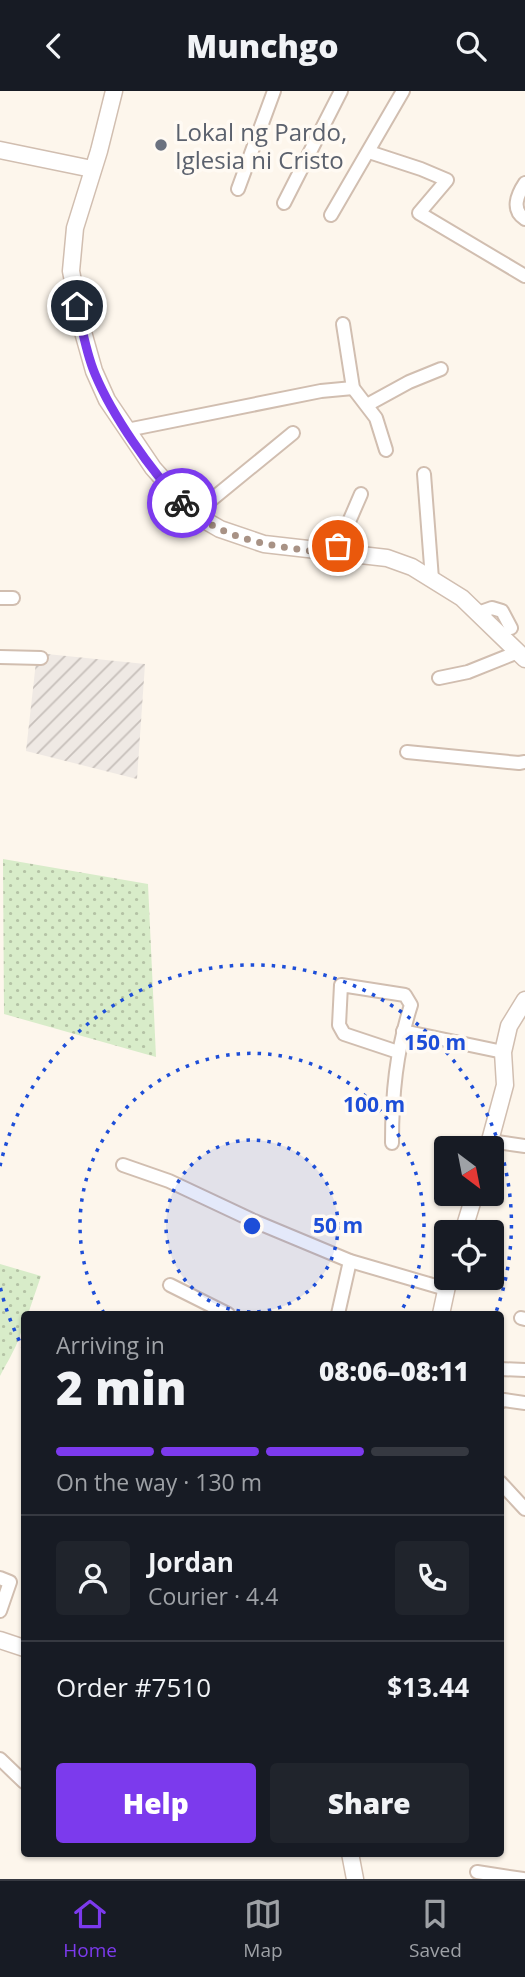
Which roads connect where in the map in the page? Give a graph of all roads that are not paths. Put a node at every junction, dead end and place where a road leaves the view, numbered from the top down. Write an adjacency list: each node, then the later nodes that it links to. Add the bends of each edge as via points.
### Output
1 (114, 91): 7 (street)
2 (274, 91): 9 (street)
3 (341, 91): 10 (street)
4 (403, 91): 6 (street)
5 (0, 150): 7 (street)
6 (369, 152): 11 (street); 13 (street, via 447,180 419,213)
7 (92, 169): 18 (street, via 75,228 73,286 94,371)
8 (525, 183): 12 (street, via 516,205)
9 (238, 189)
10 (285, 203)
11 (331, 215)
12 (525, 219)
13 (525, 277)
14 (343, 324): 16 (street)
15 (441, 369): 17 (street)
16 (353, 388): 17 (street); 18 (street)
17 (367, 405): 20 (street)
18 (127, 430): 23 (street)
19 (293, 433): 23 (street)
20 (386, 450)
21 (424, 474): 25 (street)
22 (360, 494): 24 (street)
23 (194, 514): 24 (street, via 256,542)
24 (335, 554): 25 (street, via 387,558)
25 (432, 579): 26 (street)
26 (478, 613): 27 (street, via 492,608 502,611); 28 (street)
27 (511, 628)
28 (521, 655): 31 (street)
29 (0, 657): 30 (street)
30 (41, 658)
31 (439, 678)
32 (407, 752): 33 (street)
33 (525, 762)
34 (525, 1000): 37 (street, via 509,1026)
35 (403, 1031): 36 (street); 36 (street, via 411,1005 405,996 341,985 339,1025 344,1034); 37 (street)
36 (398, 1052): 39 (street)
37 (503, 1052): 38 (street, via 505,1085)
38 (491, 1136)
39 (392, 1143)
40 (504, 1145): 41 (street)
41 (525, 1146)
42 (122, 1165): 43 (street)
43 (350, 1261): 44 (street); 48 (street)
44 (434, 1280)
45 (170, 1285): 47 (street)
46 (446, 1290): 49 (street)
47 (222, 1311)
48 (339, 1311)
49 (442, 1311)
50 (504, 1369): 51 (street)
51 (525, 1370)
52 (504, 1400): 53 (street)
53 (525, 1403)
54 (504, 1486): 55 (street)
55 (525, 1509)
56 (0, 1578): 57 (street, via 10,1582)
57 (0, 1611)
58 (0, 1640): 59 (street)
59 (21, 1647)
60 (0, 1759): 61 (street)
61 (21, 1779)
62 (351, 1857): 64 (street)
63 (477, 1872): 65 (street)
64 (355, 1879)
65 (523, 1879)

